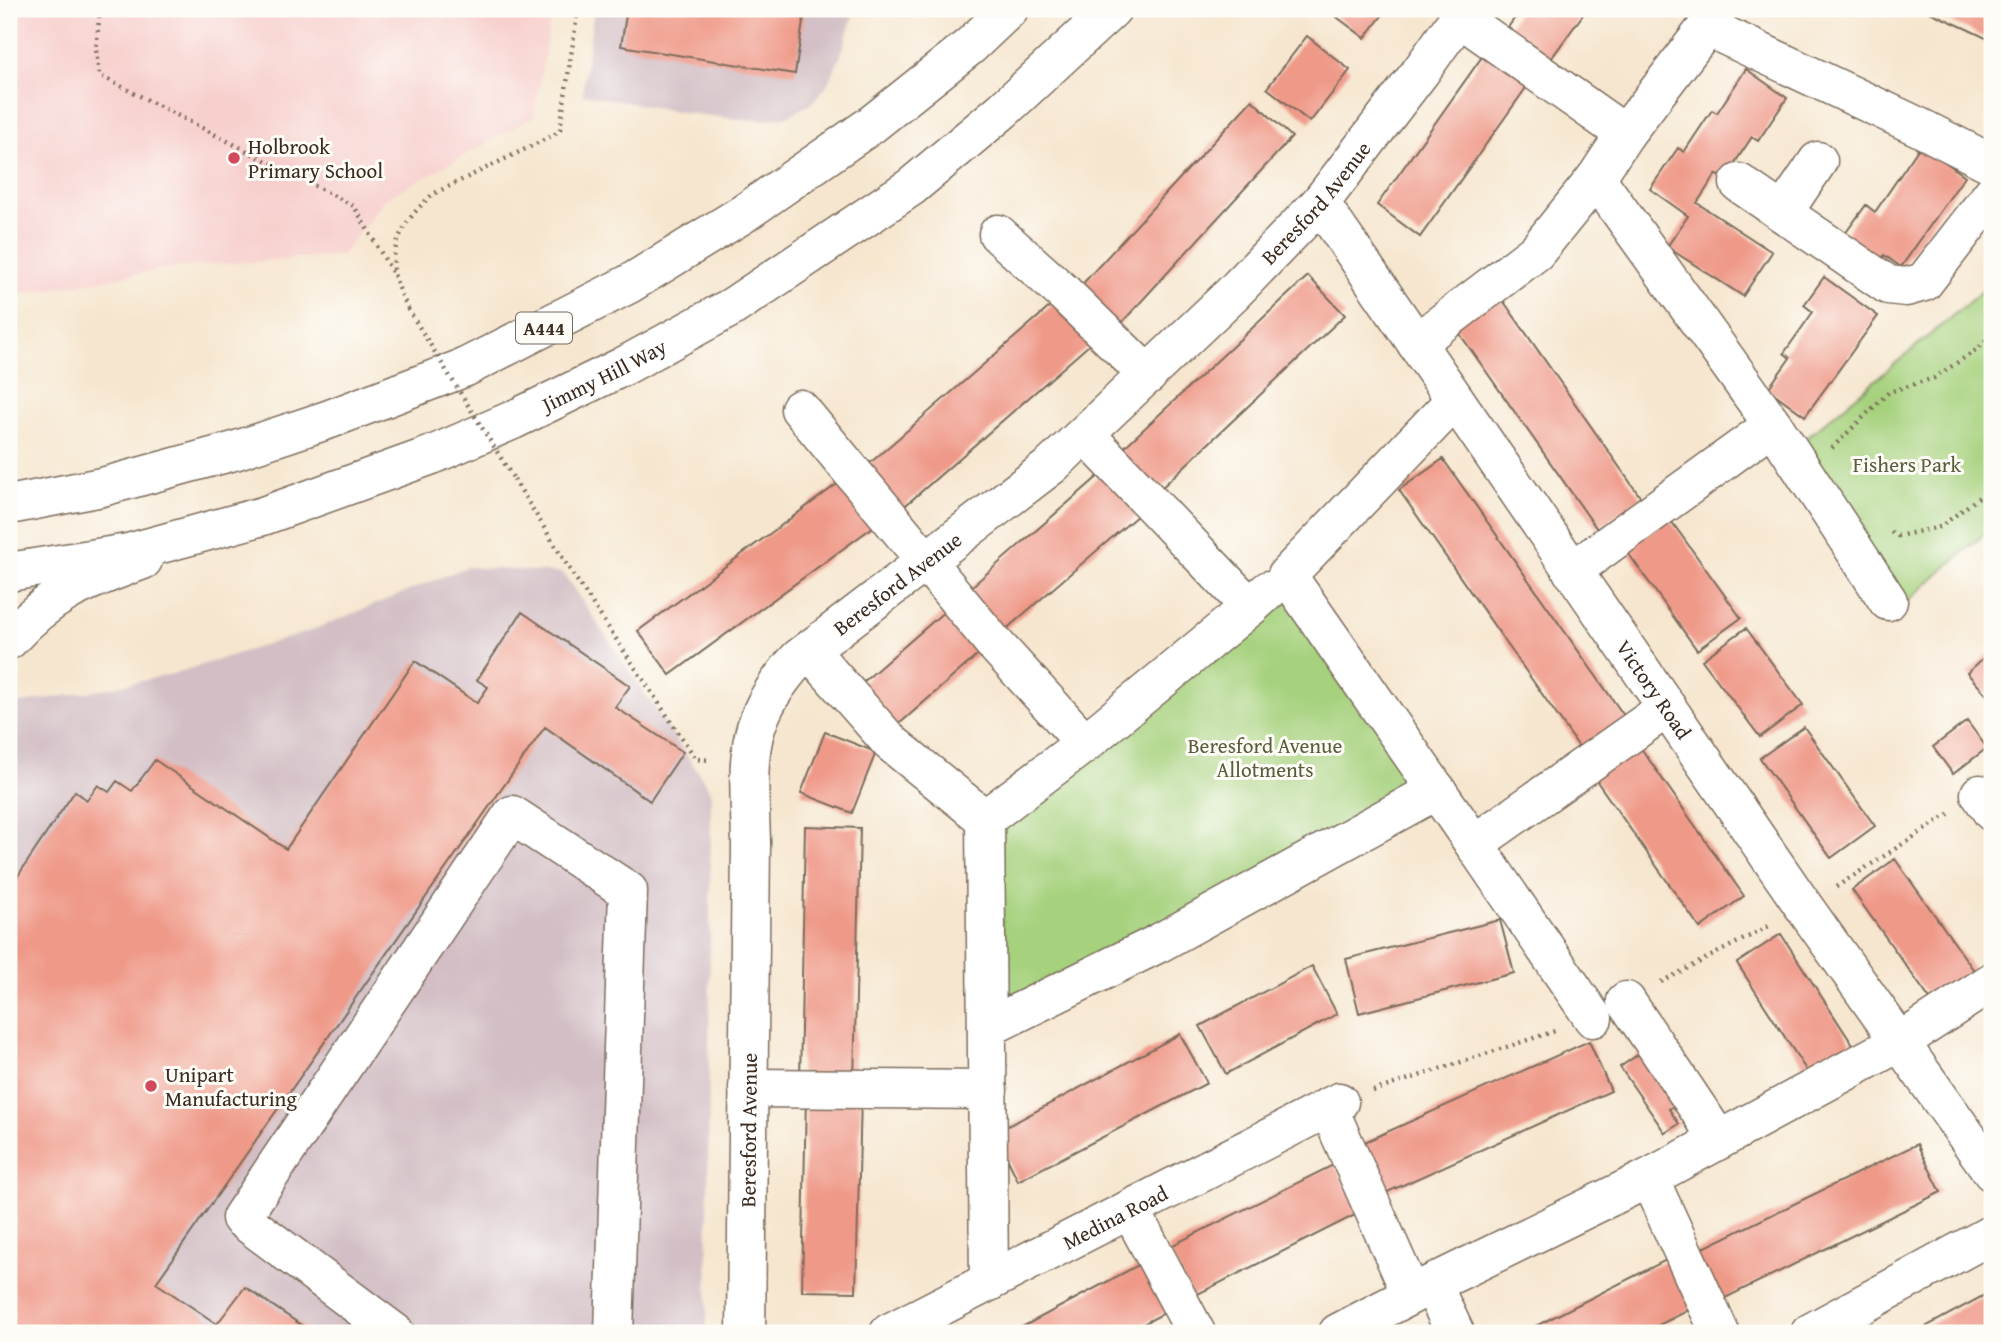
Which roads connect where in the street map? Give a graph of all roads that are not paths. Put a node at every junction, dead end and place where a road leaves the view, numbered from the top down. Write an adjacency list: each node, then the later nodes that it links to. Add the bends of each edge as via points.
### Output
1 (1009, 9): 20 (main road, A444, via 871,125 743,214 629,284 466,367 234,451 102,487)
2 (1112, 9): 21 (main road, Jimmy Hill Way, via 911,187 732,307 513,421)
3 (1462, 13): 5 (main road); 11 (main road, Beresford Avenue)
4 (1712, 18): 5 (main road); 7 (main road)
5 (1625, 134): 8 (main road)
6 (1818, 161): 12 (main road)
7 (1992, 164)
8 (1596, 178): 14 (main road, via 1536,252); 18 (main road)
9 (1739, 183): 12 (main road)
10 (1992, 194): 12 (main road, via 1924,282 1906,287 1888,285)
11 (1320, 203): 14 (main road, Victory Road); 15 (main road, Beresford Avenue)
12 (1783, 213)
13 (998, 234): 15 (main road)
14 (1416, 343): 16 (main road, Victory Road)
15 (1148, 375): 19 (main road, Beresford Avenue)
16 (1455, 400): 23 (main road, Victory Road); 25 (main road)
17 (800, 408): 22 (main road)
18 (1773, 425): 23 (main road); 26 (main road)
19 (1085, 434): 22 (main road, Beresford Avenue); 27 (main road)
20 (9, 505)
21 (263, 516): 24 (main road, Jimmy Hill Way, via 128,553); 28 (main road, via 79,583 44,604)
22 (927, 562): 29 (main road, Beresford Avenue); 31 (main road)
23 (1572, 571): 30 (main road, Victory Road)
24 (9, 572)
25 (1287, 575): 27 (main road); 32 (main road)
26 (1888, 601)
27 (1250, 607): 31 (main road)
28 (9, 640)
29 (810, 651): 33 (main road, via 890,742); 38 (main road, Beresford Avenue, via 769,695 752,734)
30 (1667, 708): 34 (main road); 37 (main road, Victory Road)
31 (1085, 743): 33 (main road)
32 (1437, 790): 34 (main road); 36 (main road, via 1159,943)
33 (985, 819): 36 (main road)
34 (1474, 844): 40 (main road)
35 (1992, 982): 37 (main road)
36 (987, 1028): 39 (main road)
37 (1900, 1042): 40 (main road); 41 (main road, Victory Road)
38 (748, 1088): 39 (main road); 50 (main road, Beresford Avenue)
39 (988, 1090): 45 (main road)
40 (1719, 1140): 42 (main road)
41 (1992, 1172)
42 (1649, 1178): 46 (main road); 55 (main road)
43 (1130, 1209): 45 (main road, Medina Road); 46 (main road, Medina Road, via 1334,1104); 52 (main road)
44 (1992, 1234): 47 (main road)
45 (989, 1282): 51 (main road, Medina Road)
46 (1422, 1289): 53 (main road); 54 (main road)
47 (1814, 1332)
48 (395, 1333): 49 (main road, via 241,1217 512,815 628,891)
49 (614, 1333)
50 (746, 1333)
51 (889, 1333)
52 (1196, 1333)
53 (1338, 1333)
54 (1455, 1333)
55 (1720, 1333)

